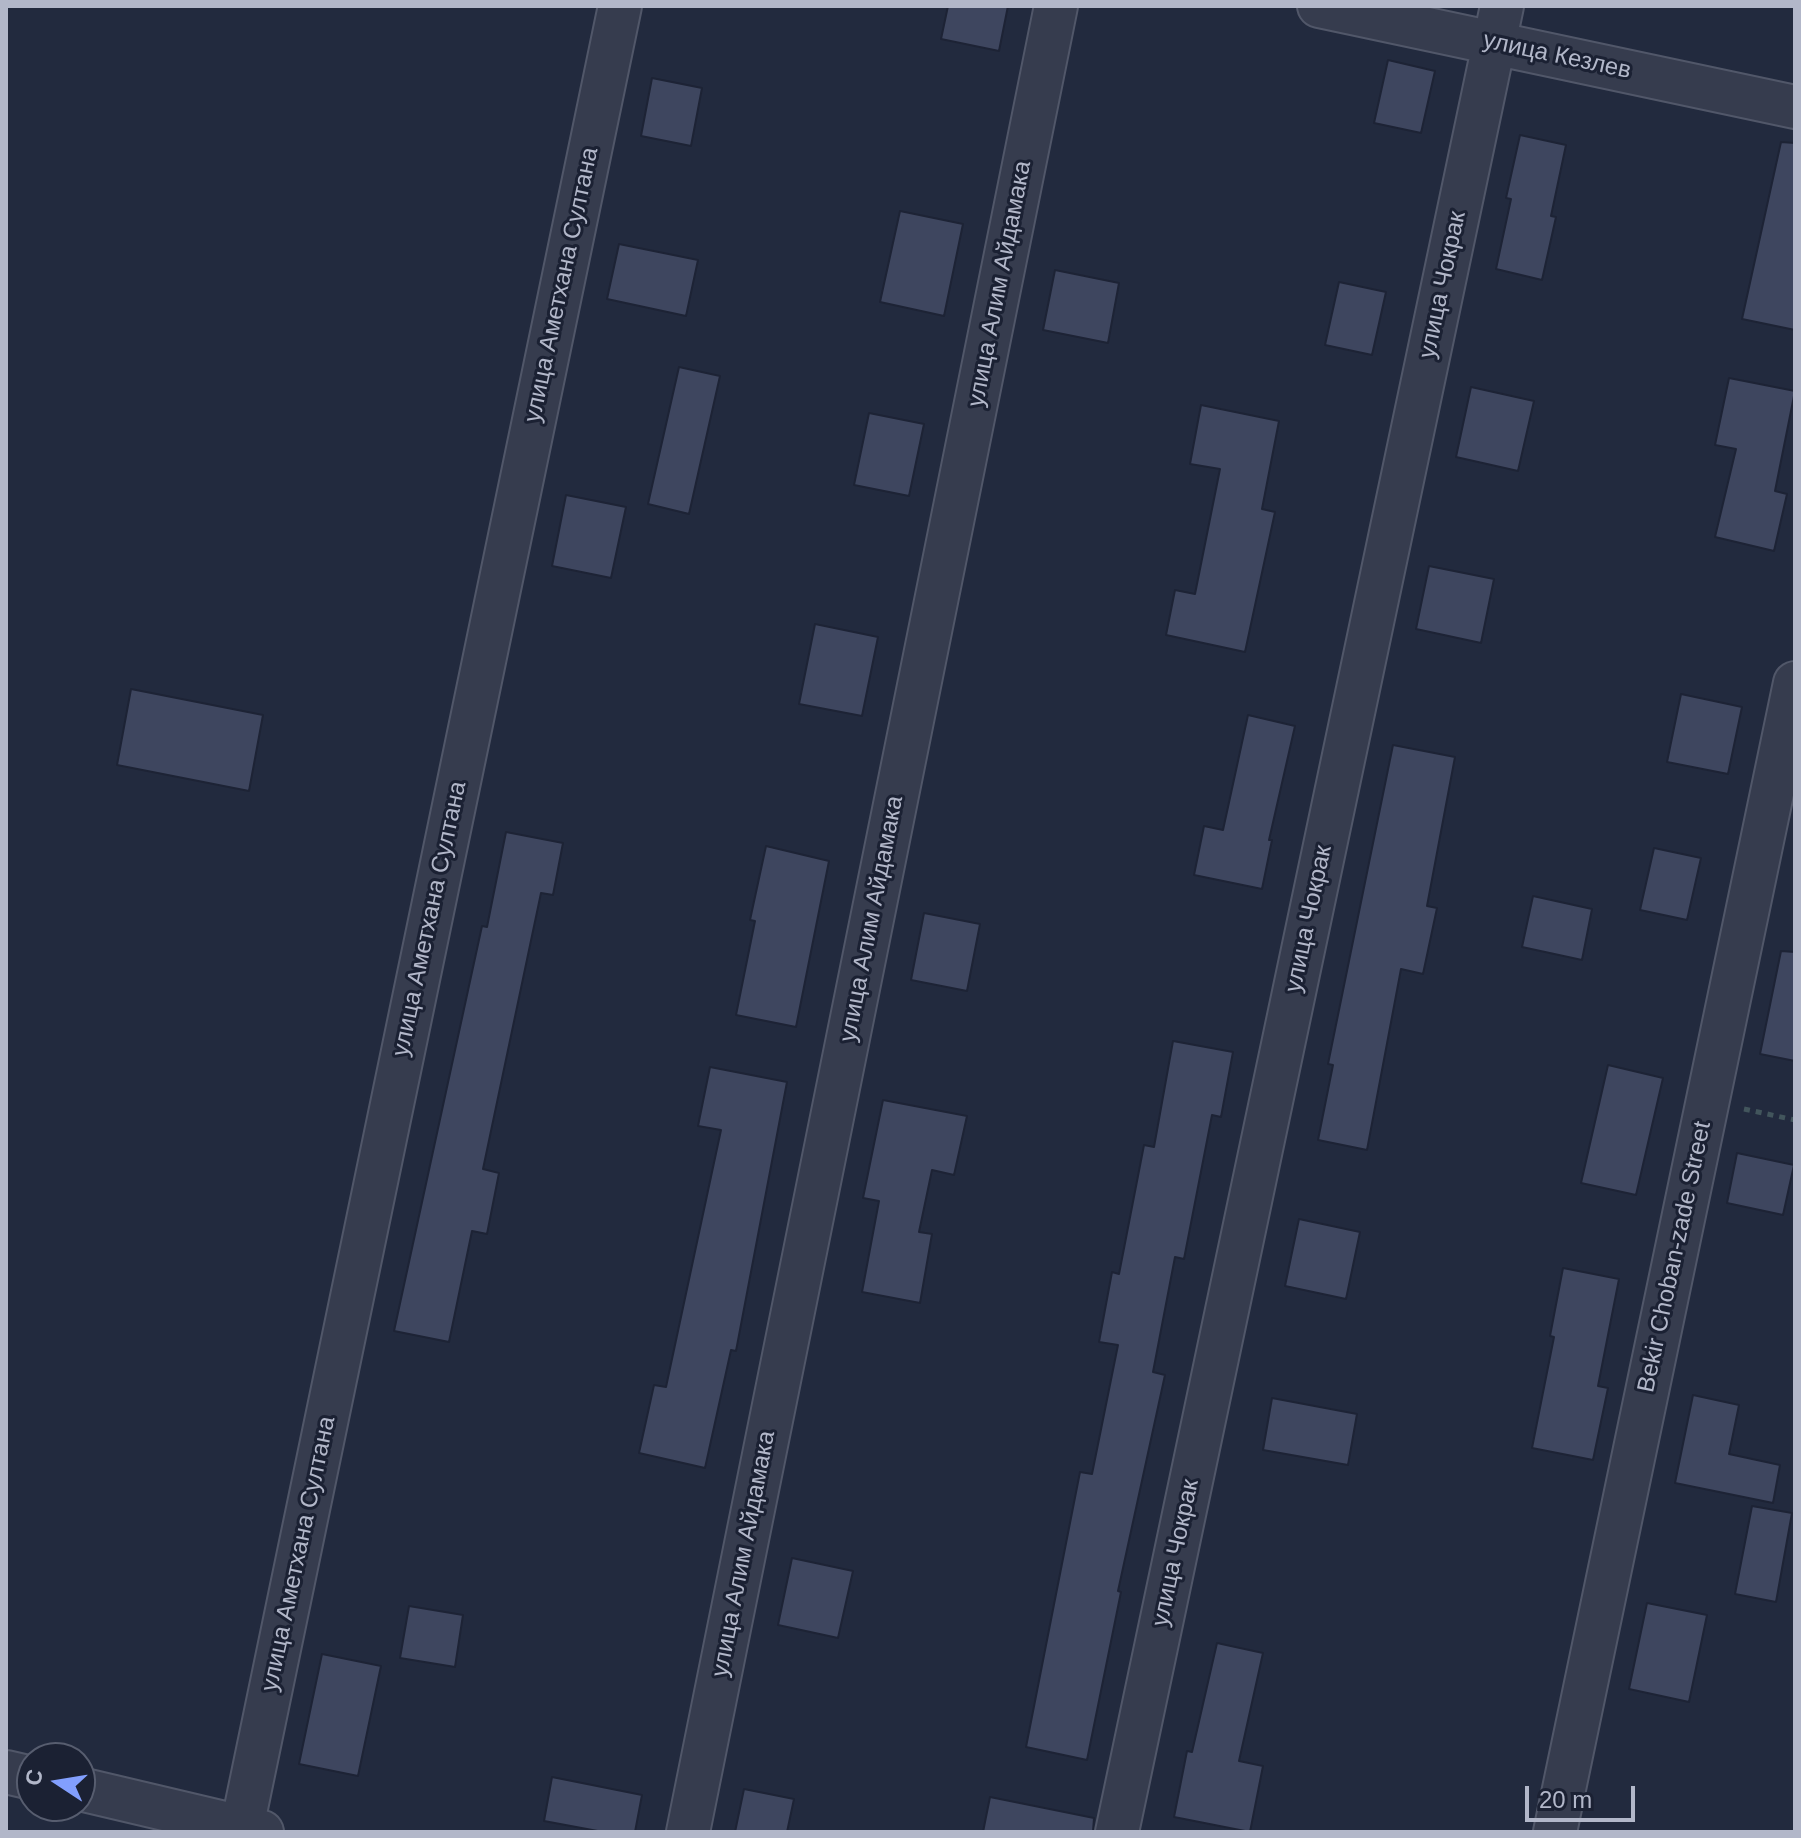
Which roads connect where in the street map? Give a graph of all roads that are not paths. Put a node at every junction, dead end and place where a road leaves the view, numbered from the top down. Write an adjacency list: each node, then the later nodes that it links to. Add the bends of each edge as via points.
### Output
1 (620, 6): 8 (street, улица Аметхана Султана)
2 (1056, 6): 9 (street, улица Алим Айдамака)
3 (1319, 6): 4 (street, улица Кезлев)
4 (1498, 24): 5 (street, улица Кезлев); 10 (street, улица Чокрак)
5 (1795, 107)
6 (1795, 683): 11 (street, Bekir Choban-zade Street)
7 (96, 1793): 8 (street)
8 (248, 1831)
9 (688, 1832)
10 (1117, 1832)
11 (1555, 1832)

